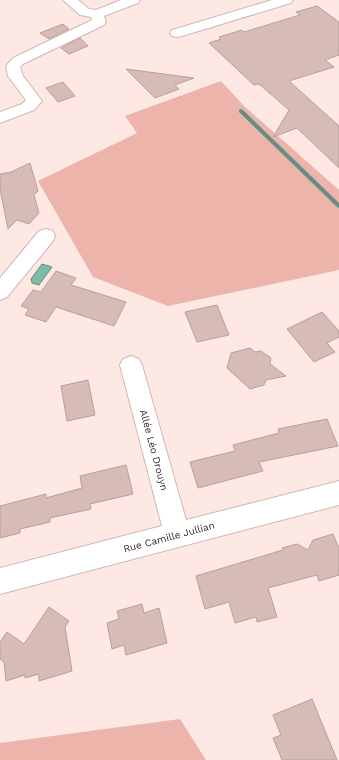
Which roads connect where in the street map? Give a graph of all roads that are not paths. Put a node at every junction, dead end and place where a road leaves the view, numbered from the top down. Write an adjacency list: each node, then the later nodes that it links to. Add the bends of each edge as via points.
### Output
1 (70, 0): 4 (street, via 85,12)
2 (132, 0): 4 (street)
3 (286, 0): 5 (street)
4 (97, 14): 6 (street, via 99,22 18,61 13,66 13,73 34,101 28,107)
5 (177, 32)
6 (0, 118)
7 (46, 236): 8 (street)
8 (0, 292)
9 (131, 365): 11 (street, Allée Léo Drouyn)
10 (339, 493): 11 (street, Rue Camille Jullian)
11 (177, 535): 12 (street, Rue Camille Jullian)
12 (0, 581)

